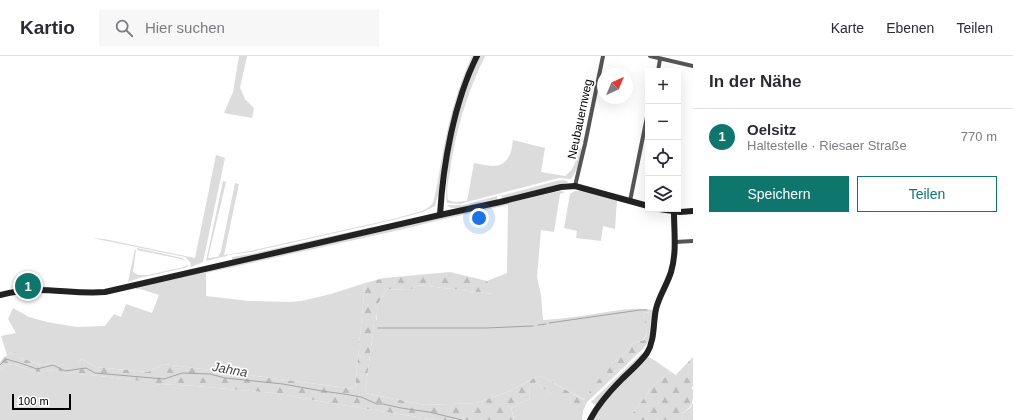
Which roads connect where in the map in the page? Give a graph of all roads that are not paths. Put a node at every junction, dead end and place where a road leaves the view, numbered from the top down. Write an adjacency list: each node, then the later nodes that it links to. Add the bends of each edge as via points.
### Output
1 (478, 56): 14 (main road, via 453,126)
2 (603, 56): 8 (street, Neubauernweg)
3 (650, 56): 4 (street)
4 (660, 59): 5 (street); 6 (street)
5 (693, 66)
6 (658, 68)
7 (645, 127): 9 (street)
8 (575, 186): 9 (main road); 14 (main road)
9 (630, 201): 10 (main road)
10 (645, 205)
11 (693, 211): 13 (main road)
12 (674, 212): 16 (main road)
13 (681, 212)
14 (440, 215): 17 (main road, via 99,293 22,290)
15 (693, 241): 16 (street)
16 (675, 242): 18 (main road, via 673,264 656,307 653,334 647,353 607,395)
17 (0, 295)
18 (590, 420)

